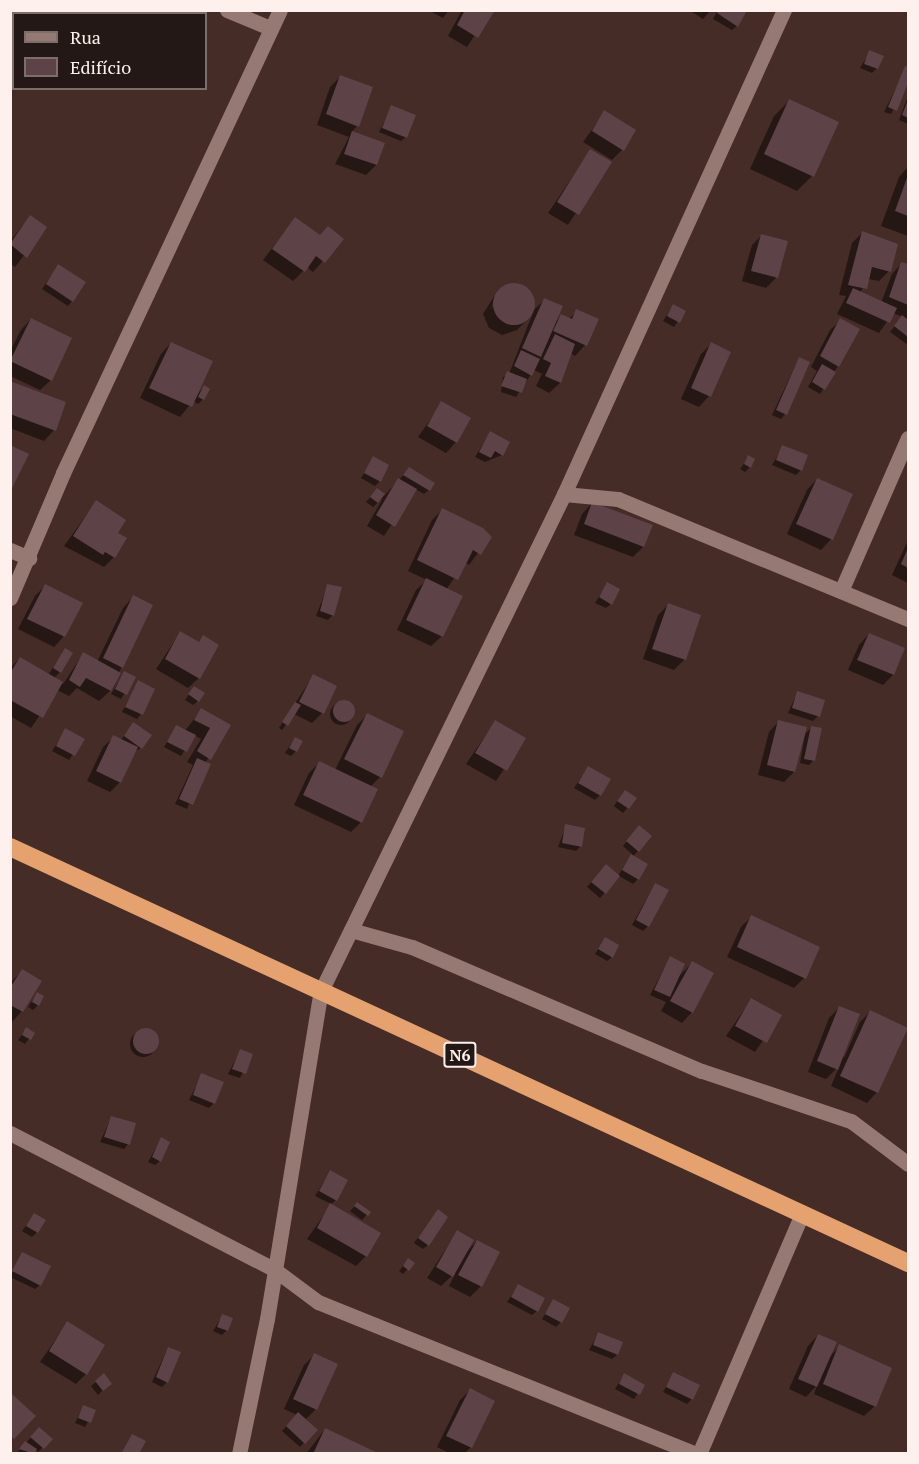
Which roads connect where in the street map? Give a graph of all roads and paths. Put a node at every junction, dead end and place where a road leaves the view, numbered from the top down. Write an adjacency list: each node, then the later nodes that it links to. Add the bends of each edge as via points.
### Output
1 (226, 10): 4 (street)
2 (280, 10): 4 (street)
3 (784, 10): 6 (street)
4 (270, 28): 8 (street, via 63,473)
5 (909, 438): 9 (street)
6 (564, 494): 9 (street, via 618,499); 13 (street)
7 (10, 550): 8 (street)
8 (29, 558): 10 (street)
9 (841, 591): 11 (street)
10 (10, 598)
11 (909, 619)
12 (10, 847): 14 (highway, N6)
13 (351, 930): 14 (street); 16 (street, via 412,947 702,1071 851,1121)
14 (321, 991): 17 (highway, N6); 19 (street)
15 (10, 1134): 19 (street)
16 (909, 1164)
17 (802, 1214): 18 (highway, N6); 21 (street)
18 (909, 1263)
19 (276, 1270): 20 (street); 21 (street, via 318,1302)
20 (239, 1454)
21 (698, 1454)

